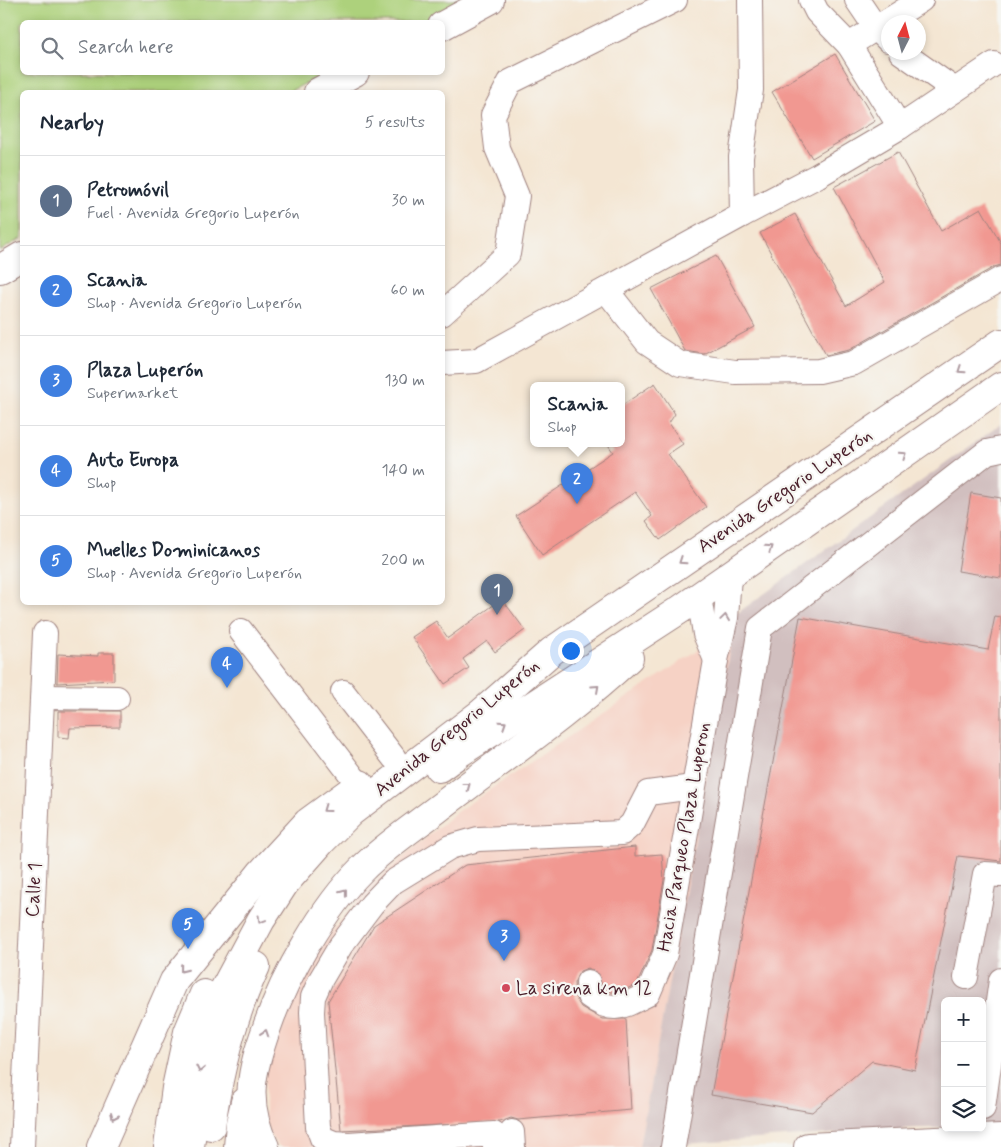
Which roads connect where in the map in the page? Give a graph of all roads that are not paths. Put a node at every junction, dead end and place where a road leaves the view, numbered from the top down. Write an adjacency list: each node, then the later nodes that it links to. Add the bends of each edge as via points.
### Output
1 (490, 0): 8 (main road)
2 (675, 0): 23 (street, via 510,82 493,116 497,148 517,196 508,254)
3 (750, 0): 18 (street, via 751,90 741,157)
4 (811, 0): 11 (street, via 817,12)
5 (857, 0): 9 (street)
6 (921, 0): 7 (street)
7 (904, 15)
8 (445, 24)
9 (881, 33)
10 (881, 34): 11 (street)
11 (849, 45): 17 (street)
12 (912, 60): 16 (street)
13 (994, 64): 16 (street)
14 (349, 75): 15 (main road)
15 (322, 90)
16 (955, 90): 17 (street)
17 (900, 127): 18 (street)
18 (742, 215): 22 (street)
19 (20, 257): 20 (main road)
20 (0, 268)
21 (1001, 279): 22 (street, via 854,363 819,371 735,372 680,364 647,342)
22 (606, 290): 25 (street, via 476,361)
23 (445, 311)
24 (1001, 343): 32 (main road, Avenida Gregorio Luperón, one-way to 32)
25 (445, 363)
26 (1001, 386): 28 (main road, Avenida Gregorio Luperón, one-way to 26)
27 (1001, 449): 58 (street, via 987,452 760,628)
28 (729, 576): 29 (main road, Avenida Gregorio Luperón); 33 (street, Hacia Parqueo Plaza Luperon, one-way to 28, via 726,618)
29 (690, 603): 33 (street); 46 (main road, one-way to 29, via 272,1012 290,972 322,920 362,870 424,818 592,692); 54 (main road, Avenida Gregorio Luperón, one-way to 29, via 215,1093 231,1024 260,957 290,906 323,866 365,824 461,752)
30 (241, 631): 38 (street)
31 (45, 633): 35 (street, Calle 1)
32 (552, 651): 37 (main road); 53 (main road, Avenida Gregorio Luperón, one-way to 53, via 480,714 351,812 285,883 260,920 217,1008 199,1075)
33 (716, 660): 39 (street, Hacia Parqueo Plaza Luperon)
34 (343, 692): 37 (street)
35 (44, 697): 36 (street); 50 (street, Calle 1)
36 (117, 698)
37 (394, 758): 38 (main road)
38 (359, 785): 40 (main road, one-way to 40, via 308,822)
39 (693, 787): 44 (street, Hacia Parqueo Plaza Luperon, via 664,954 648,994 618,1008 599,1003 589,996); 57 (street, via 648,793 632,824 622,833 478,839 450,847 393,882 341,945 321,979 313,997 312,1012 318,1127 322,1138 350,1144 494,1134)
40 (261, 873): 51 (main road, one-way to 51, via 174,981); 52 (main road, via 222,950 188,1032)
41 (1001, 875): 42 (street, via 985,874)
42 (966, 977)
43 (1001, 980): 45 (street)
44 (588, 982)
45 (992, 1040): 47 (street)
46 (252, 1073): 55 (main road); 56 (main road, via 254,1123)
47 (986, 1087)
48 (948, 1134): 49 (main road); 59 (main road)
49 (1001, 1138)
50 (22, 1147)
51 (101, 1147)
52 (168, 1147)
53 (190, 1147)
54 (208, 1147)
55 (238, 1147)
56 (264, 1147)
57 (495, 1147)
58 (673, 1147)
59 (808, 1147)

